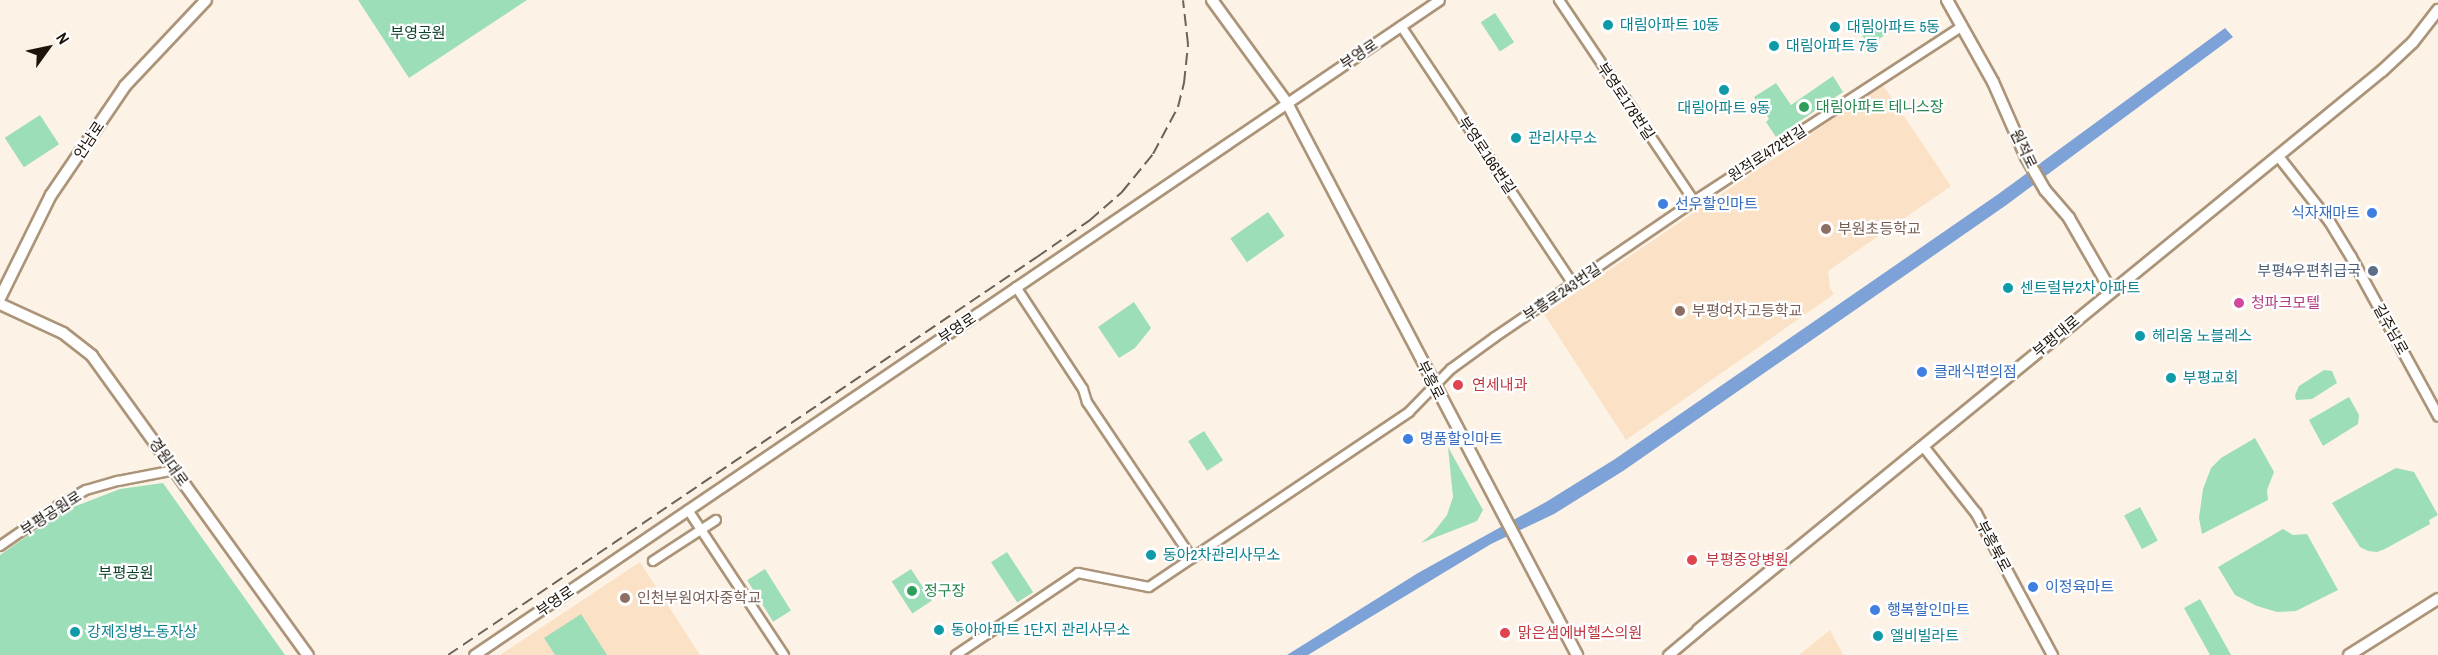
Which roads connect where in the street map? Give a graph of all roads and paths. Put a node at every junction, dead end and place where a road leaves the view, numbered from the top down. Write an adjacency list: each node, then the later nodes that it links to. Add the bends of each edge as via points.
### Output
1 (206, 0): 15 (main road, 안남로, via 119,96 51,195)
2 (1212, 0): 9 (main road, 부흥로)
3 (1439, 0): 7 (street, 부영로)
4 (1559, 0): 11 (street, 부영로178번길)
5 (1947, 0): 8 (main road, 원적로)
6 (2436, 17): 10 (main road, 부평대로, via 2382,71)
7 (1401, 26): 9 (street, 부영로); 12 (street, 부영로166번길)
8 (1961, 27): 11 (street, 원적로472번길); 14 (main road, 원적로, via 1993,82 2026,157 2045,190 2069,218)
9 (1287, 103): 13 (street, 부영로); 17 (main road, 부흥로)
10 (2278, 156): 14 (main road, 부평대로); 18 (street, 길주남로, via 2329,221)
11 (1694, 201): 12 (street, 부흥로243번길)
12 (1573, 284): 17 (street, 부흥로243번길, via 1451,369)
13 (1016, 287): 21 (street, 부영로); 25 (street, via 1083,389 1087,402)
14 (2111, 291): 19 (main road, 부평대로)
15 (0, 298)
16 (0, 304): 20 (main road, 경원대로, via 81,345)
17 (1435, 388): 25 (street, 부흥로243번길, via 1409,412); 33 (main road, 부흥로)
18 (2438, 416)
19 (1923, 446): 28 (main road, 부평대로); 35 (street, 부흥북로, via 1976,513)
20 (176, 470): 24 (street, 부평공원로, via 86,490); 29 (main road, 경원대로)
21 (688, 510): 23 (street); 30 (street, 부영로)
22 (716, 520): 23 (street)
23 (701, 529): 26 (street); 31 (street)
24 (0, 546)
25 (1192, 558): 32 (street, 부흥로243번길, via 1149,587 1078,573)
26 (653, 561)
27 (2438, 599): 36 (main road)
28 (1698, 630): 34 (street, 부평대로)
29 (308, 655)
30 (474, 655)
31 (784, 655)
32 (956, 655)
33 (1577, 655)
34 (1668, 655)
35 (2052, 655)
36 (2349, 655)

